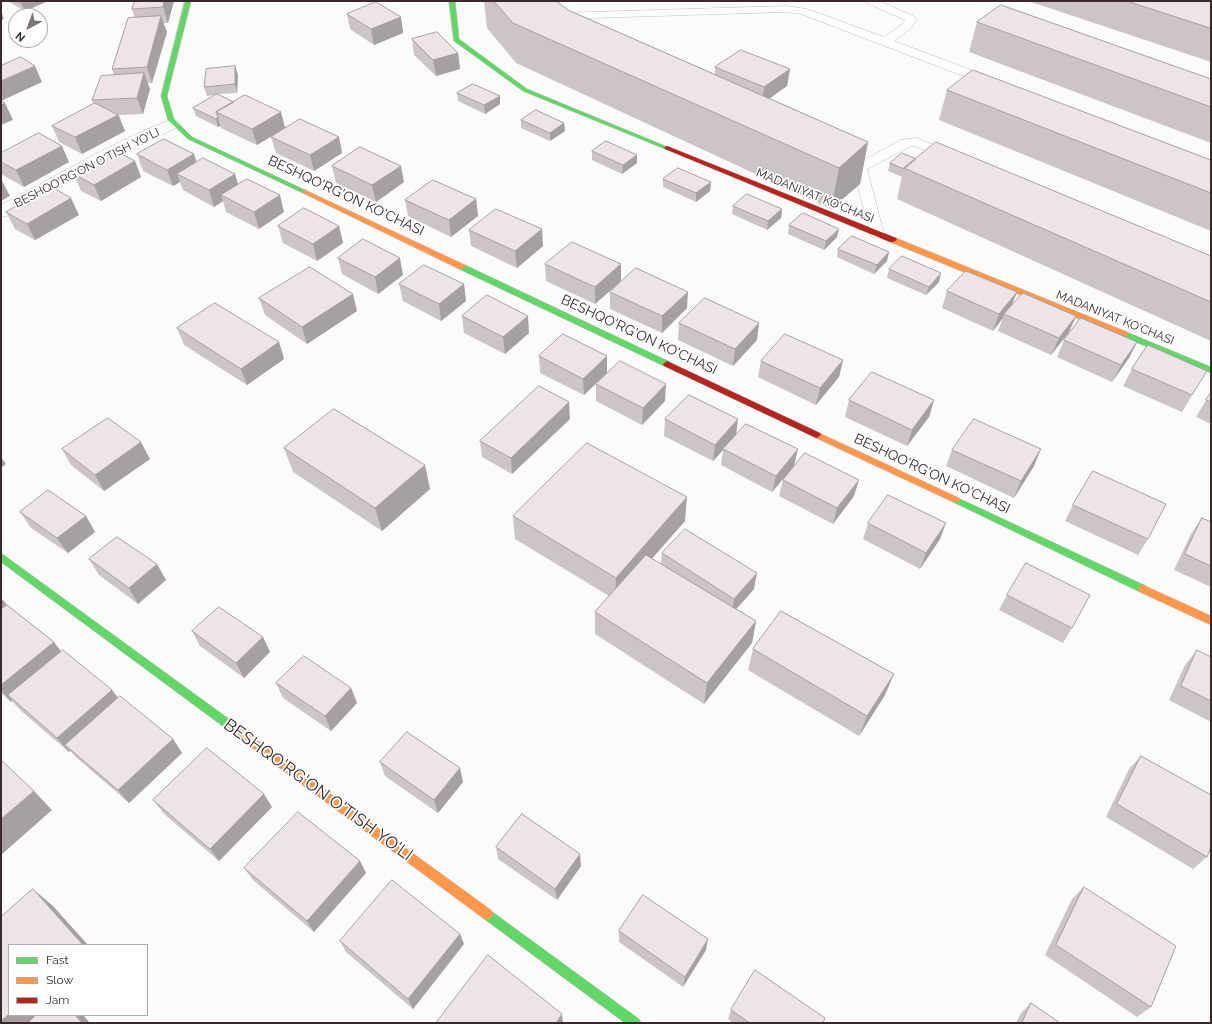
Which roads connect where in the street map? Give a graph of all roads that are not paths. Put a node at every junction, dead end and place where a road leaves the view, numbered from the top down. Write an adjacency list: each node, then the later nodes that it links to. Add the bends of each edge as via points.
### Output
1 (188, 1): 10 (street, BESHQO'RG'ON KO'CHASI, via 164,96 166,111)
2 (452, 1): 15 (street, MADANIYAT KO'CHASI, via 456,40 524,90)
3 (555, 1): 6 (lane)
4 (871, 1): 8 (lane, via 911,19 907,26)
5 (800, 6): 6 (lane, via 786,9); 8 (lane)
6 (558, 16): 7 (lane)
7 (569, 28)
8 (885, 42): 9 (lane)
9 (1004, 87)
10 (173, 124): 14 (street, BESHQO'RG'ON O'TISH YO'LI, via 139,138); 18 (street, BESHQO'RG'ON KO'CHASI, via 190,138)
11 (848, 161): 13 (lane)
12 (961, 161): 13 (lane, via 916,142 906,143)
13 (862, 167): 15 (lane, via 860,171)
14 (1, 212)
15 (878, 234): 16 (street, MADANIYAT KO'CHASI)
16 (1211, 370)
17 (1, 557): 19 (street, BESHQO'RG'ON O'TISH YO'LI)
18 (1211, 621)
19 (635, 1023)

